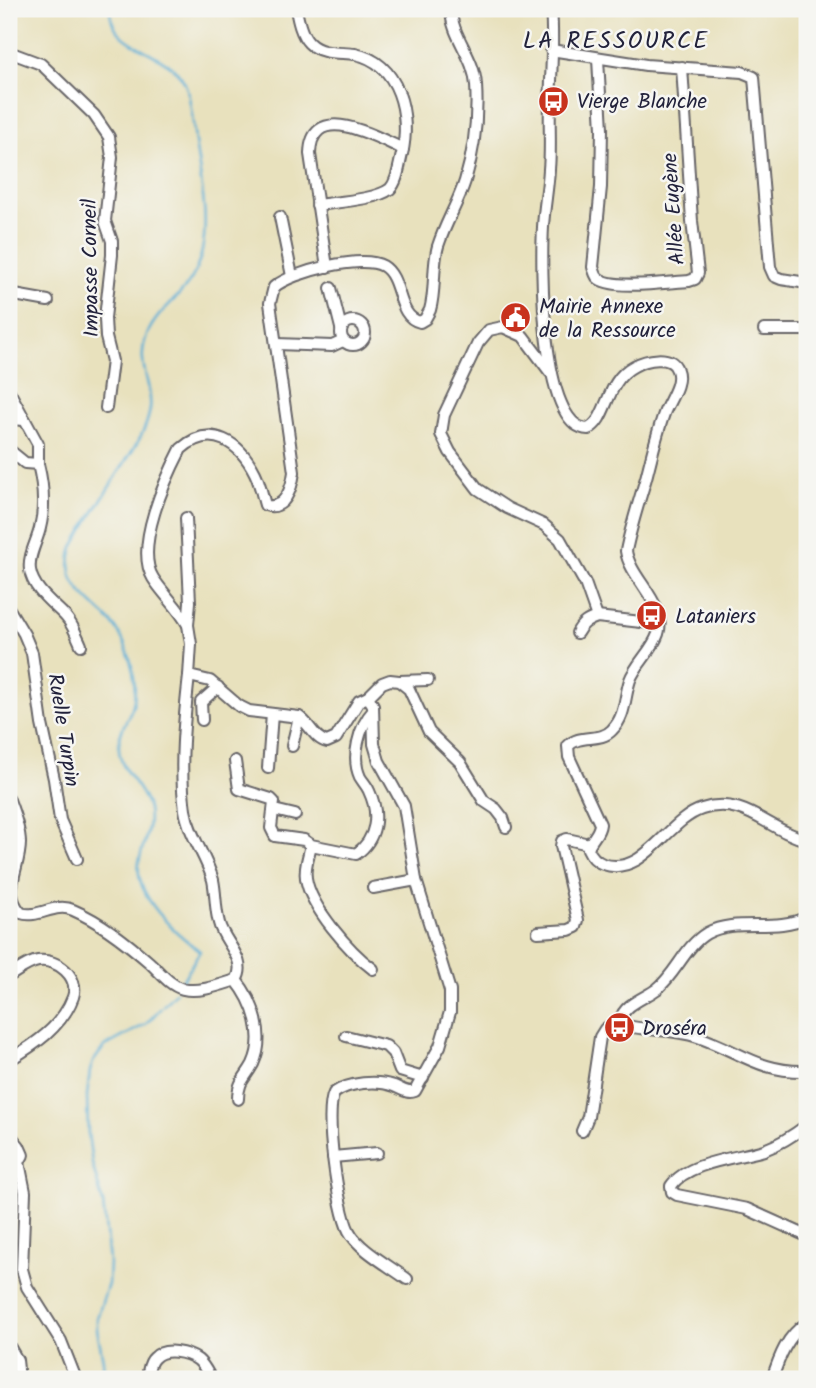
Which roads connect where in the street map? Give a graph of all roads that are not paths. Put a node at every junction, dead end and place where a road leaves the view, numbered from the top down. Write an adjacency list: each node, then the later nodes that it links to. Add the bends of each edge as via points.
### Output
1 (296, 9): 8 (street, via 310,44 367,58 389,77 404,107)
2 (451, 9): 11 (street, via 452,22 475,72 476,112 465,182 438,245 430,310 420,322 409,316 396,281 383,266 364,262)
3 (551, 9): 4 (street)
4 (551, 50): 6 (street); 22 (street, via 542,289)
5 (9, 52): 24 (street, Impasse Corneil, via 41,64 94,114 109,137 112,157 105,221 112,255 105,318 112,361)
6 (598, 59): 7 (street); 7 (street, Allée Eugène, via 601,187 593,267 596,276 619,285 688,281 698,272)
7 (682, 68): 13 (street, via 754,77 770,267 774,276)
8 (403, 149): 9 (street, via 390,189); 9 (street, via 352,127 329,125 320,130 310,146)
9 (317, 205): 11 (street)
10 (280, 217): 12 (street)
11 (327, 267): 12 (street)
12 (292, 276): 21 (street, via 271,294)
13 (807, 283)
14 (331, 288): 17 (street)
15 (9, 294): 16 (street)
16 (48, 301)
17 (341, 328): 20 (street); 20 (street, via 355,321 365,331 357,344)
18 (764, 330): 19 (street)
19 (807, 330)
20 (344, 341): 21 (street, via 332,346)
21 (277, 344): 33 (street, via 294,472 288,496 274,507 265,505 257,476 236,447 209,436 181,449 156,510 147,548 149,570)
22 (552, 376): 31 (street, via 523,336 503,327 489,330 478,342 444,415 441,434 478,489 544,525 560,539 585,583); 32 (street, via 570,421 588,429 599,421 609,394 633,366 661,359 677,370 677,383 660,425 626,551)
23 (9, 391): 26 (street)
24 (106, 408)
25 (9, 419): 26 (street)
26 (25, 421): 28 (street, via 38,444)
27 (9, 450): 28 (street, via 25,463)
28 (38, 464): 35 (street, via 41,516 30,571 55,608 68,618)
29 (186, 518): 33 (street)
30 (9, 609): 55 (street, Ruelle Turpin, via 32,653 60,820)
31 (597, 617): 32 (street); 34 (street, via 580,626)
32 (660, 624): 53 (street, via 630,680 616,726 604,737 568,746 600,824)
33 (188, 625): 36 (street)
34 (577, 633)
35 (81, 645)
36 (189, 676): 39 (street); 63 (street, via 184,726 186,811 213,880 222,936 240,962)
37 (428, 680): 38 (street)
38 (399, 681): 40 (street, via 382,682); 51 (street, via 409,689 429,732 460,762)
39 (218, 687): 42 (street, via 239,706); 44 (street, via 201,702)
40 (368, 698): 41 (street); 43 (street, via 359,701 330,742 319,739)
41 (373, 711): 54 (street, via 362,726 357,763 374,805 373,834 355,854); 56 (street, via 374,744 404,806)
42 (272, 714): 43 (street); 47 (street)
43 (299, 717): 45 (street)
44 (202, 720)
45 (292, 746)
46 (235, 761): 49 (street, via 239,789 271,799)
47 (268, 768)
48 (9, 800): 58 (street, via 20,841)
49 (274, 810): 50 (street); 54 (street, via 271,833)
50 (295, 815)
51 (506, 827)
52 (807, 840): 53 (street, via 746,810 724,805 703,808 682,819 631,863 614,866 596,861)
53 (589, 844): 60 (street, via 567,839 561,846 576,927)
54 (311, 845): 61 (street, via 305,871 308,887 345,944)
55 (77, 859)
56 (416, 880): 57 (street); 68 (street, via 451,1001 440,1046)
57 (373, 888)
58 (10, 889): 63 (street, via 21,913 70,908 117,936 184,989)
59 (807, 917): 64 (street, via 786,925 707,933 665,982 624,1010)
60 (538, 932)
61 (373, 969)
62 (9, 976): 66 (street, via 34,962 48,961 69,974 74,987 55,1026)
63 (236, 980): 69 (street, via 254,1008 257,1041 252,1066 239,1084)
64 (621, 1019): 67 (street, via 627,1026 697,1037 775,1070); 71 (street, via 600,1037)
65 (346, 1035): 68 (street, via 386,1046 400,1070)
66 (9, 1060)
67 (807, 1071)
68 (424, 1078): 74 (street, via 412,1093 378,1084 344,1086 334,1093)
69 (239, 1099)
70 (807, 1125): 76 (street, via 765,1149 693,1170 671,1186 677,1195 747,1209)
71 (582, 1131)
72 (9, 1134): 75 (street, via 23,1155)
73 (377, 1153): 74 (street)
74 (333, 1157): 77 (street, via 349,1231)
75 (14, 1163): 81 (street, via 25,1192 22,1260 27,1287 61,1341)
76 (807, 1236)
77 (408, 1279)
78 (807, 1323): 84 (street, via 792,1336)
79 (9, 1346): 80 (street, via 17,1360)
80 (19, 1379)
81 (76, 1379)
82 (146, 1379): 83 (street, via 150,1363 164,1352 195,1358)
83 (211, 1379)
84 (772, 1379)

